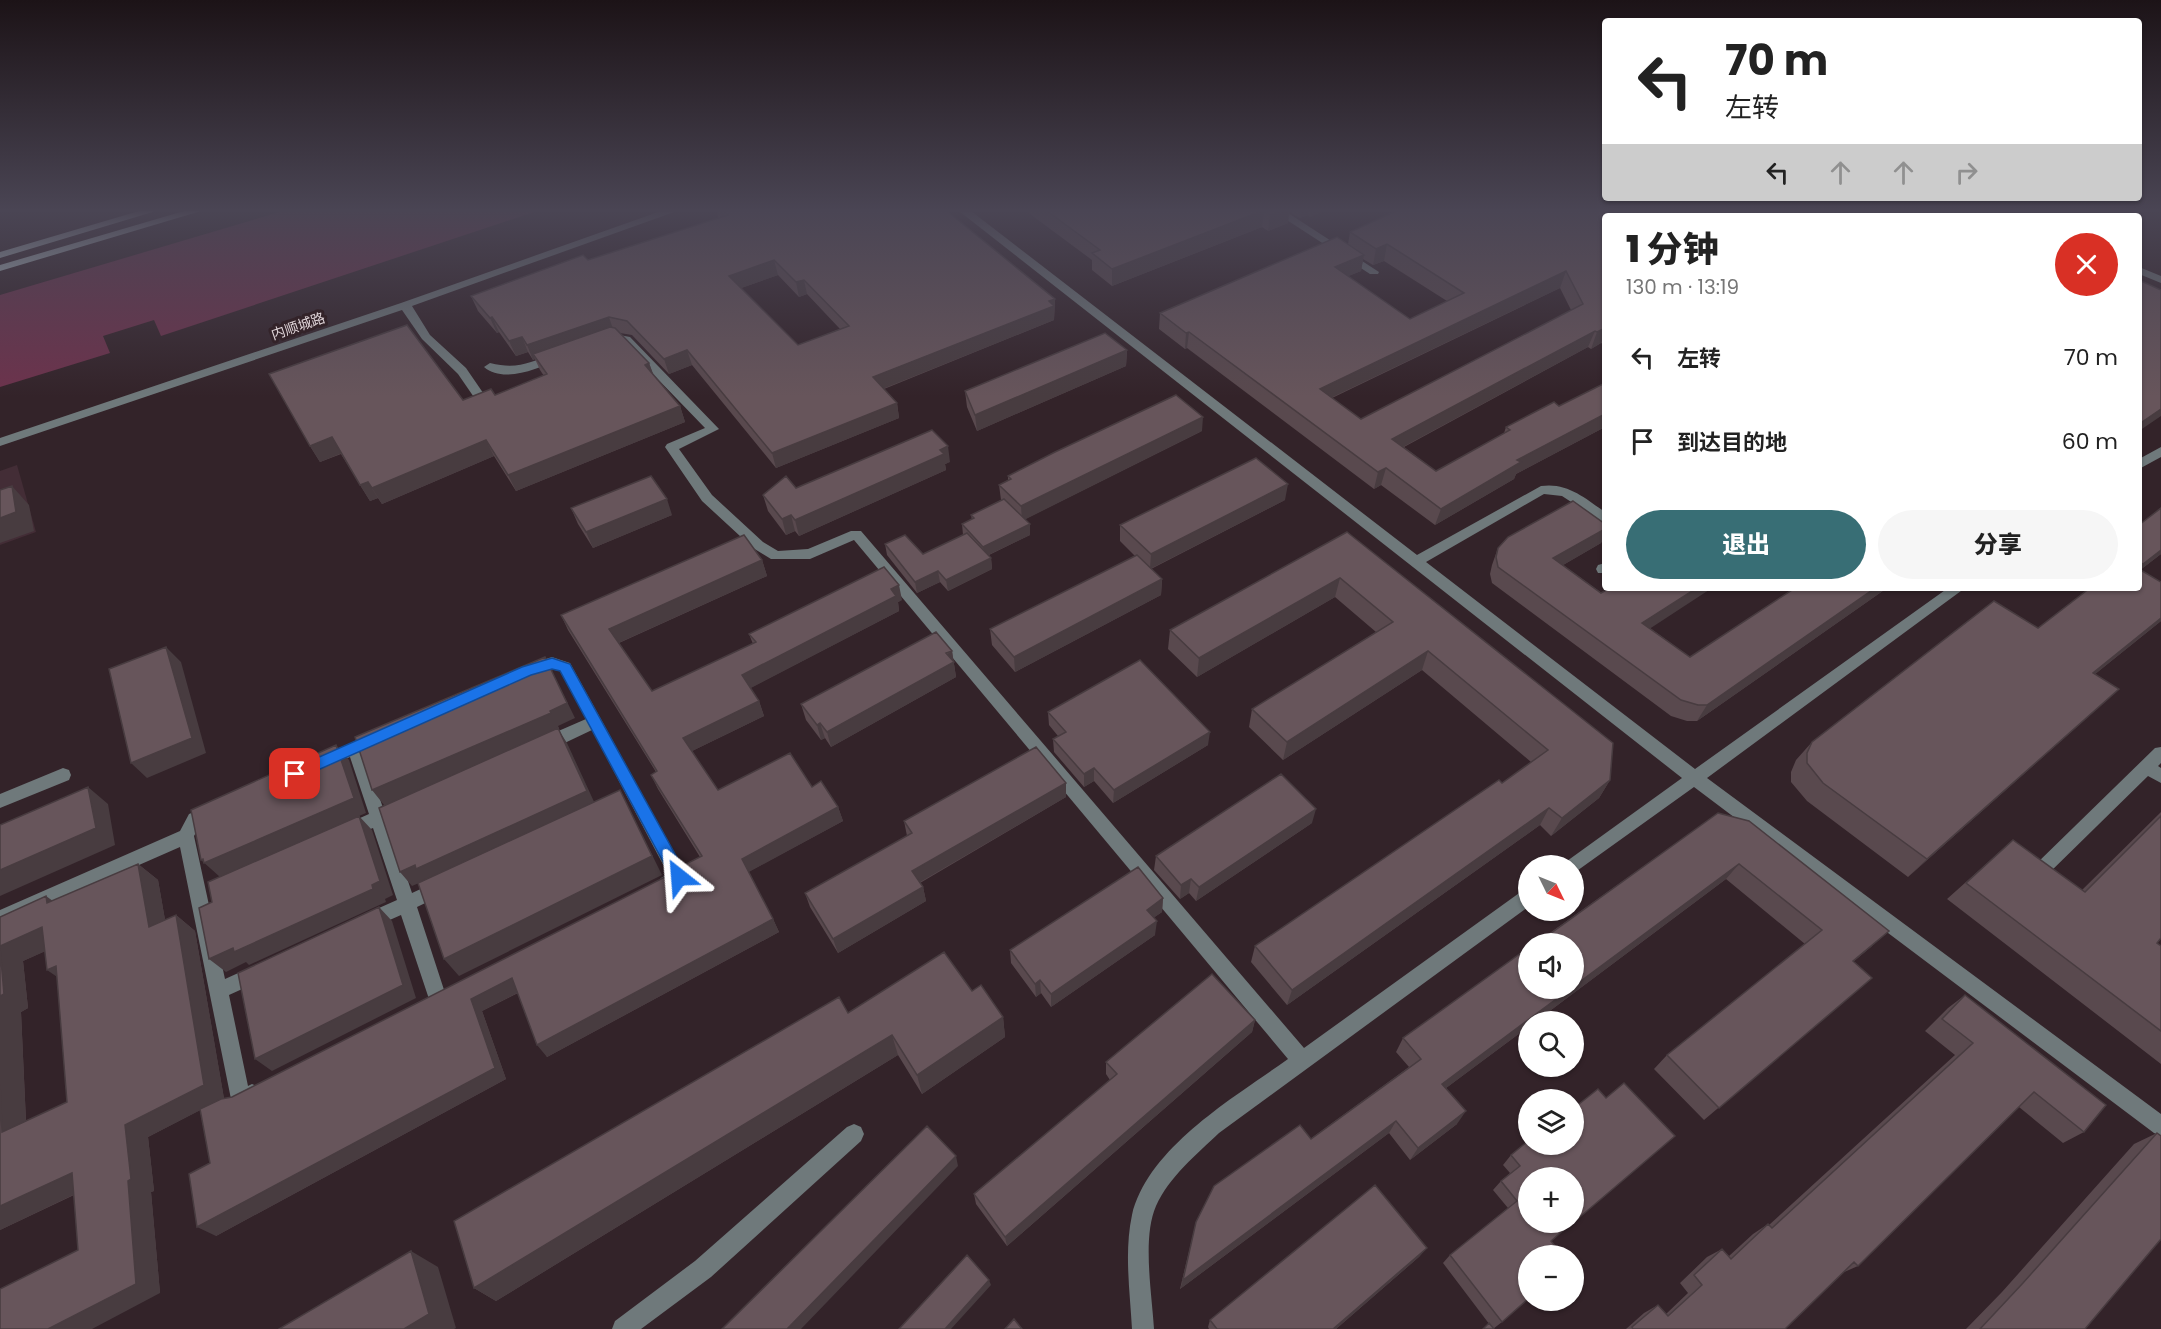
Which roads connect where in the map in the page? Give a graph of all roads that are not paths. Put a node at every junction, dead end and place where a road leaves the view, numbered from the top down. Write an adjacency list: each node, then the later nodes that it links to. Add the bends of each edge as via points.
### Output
1 (496, 273): 5 (street, 内顺城路)
2 (1044, 273): 14 (street)
3 (2146, 273): 4 (street)
4 (2161, 280)
5 (405, 305): 9 (street, via 426,337 462,371); 10 (street, 内顺城路)
6 (586, 347): 48 (street, via 614,337 626,339 713,429 671,447 707,498 758,545 777,556 793,557 810,554 856,534)
7 (565, 355): 8 (street, via 522,370 509,372)
8 (490, 367)
9 (484, 403)
10 (0, 442)
11 (2161, 451): 12 (street)
12 (2142, 463)
13 (1602, 517): 14 (street, via 1563,490 1552,487)
14 (1416, 562): 26 (street)
15 (1954, 591): 26 (street)
16 (516, 676): 17 (street, via 546,664 565,667)
17 (595, 722): 20 (street); 27 (street)
18 (387, 733): 19 (street)
19 (355, 747): 22 (street); 32 (street)
20 (530, 751)
21 (2161, 753): 23 (street)
22 (312, 766)
23 (2147, 767): 25 (street); 36 (street)
24 (63, 775): 28 (street)
25 (2161, 776)
26 (1694, 778): 35 (street); 50 (street)
27 (636, 797): 31 (street); 39 (street, via 679,877)
28 (0, 801)
29 (411, 803): 32 (street)
30 (227, 804): 33 (street, via 195,819)
31 (615, 807)
32 (378, 818): 34 (street); 41 (street)
33 (186, 836): 40 (street); 43 (street)
34 (336, 836)
35 (1584, 858)
36 (2039, 872)
37 (458, 880): 41 (street)
38 (219, 887): 40 (street)
39 (648, 893)
40 (198, 897): 47 (street)
41 (406, 904): 44 (street); 46 (street, via 433,1002)
42 (1518, 904): 48 (street)
43 (0, 918)
44 (354, 928)
45 (270, 967): 47 (street)
46 (459, 989)
47 (218, 991): 49 (street, via 241,1100)
48 (1302, 1061): 53 (street, via 1212,1126 1183,1153 1155,1189 1143,1211 1140,1236)
49 (272, 1084)
50 (2161, 1126)
51 (855, 1134): 52 (street, via 703,1269)
52 (623, 1329)
53 (1143, 1329)

